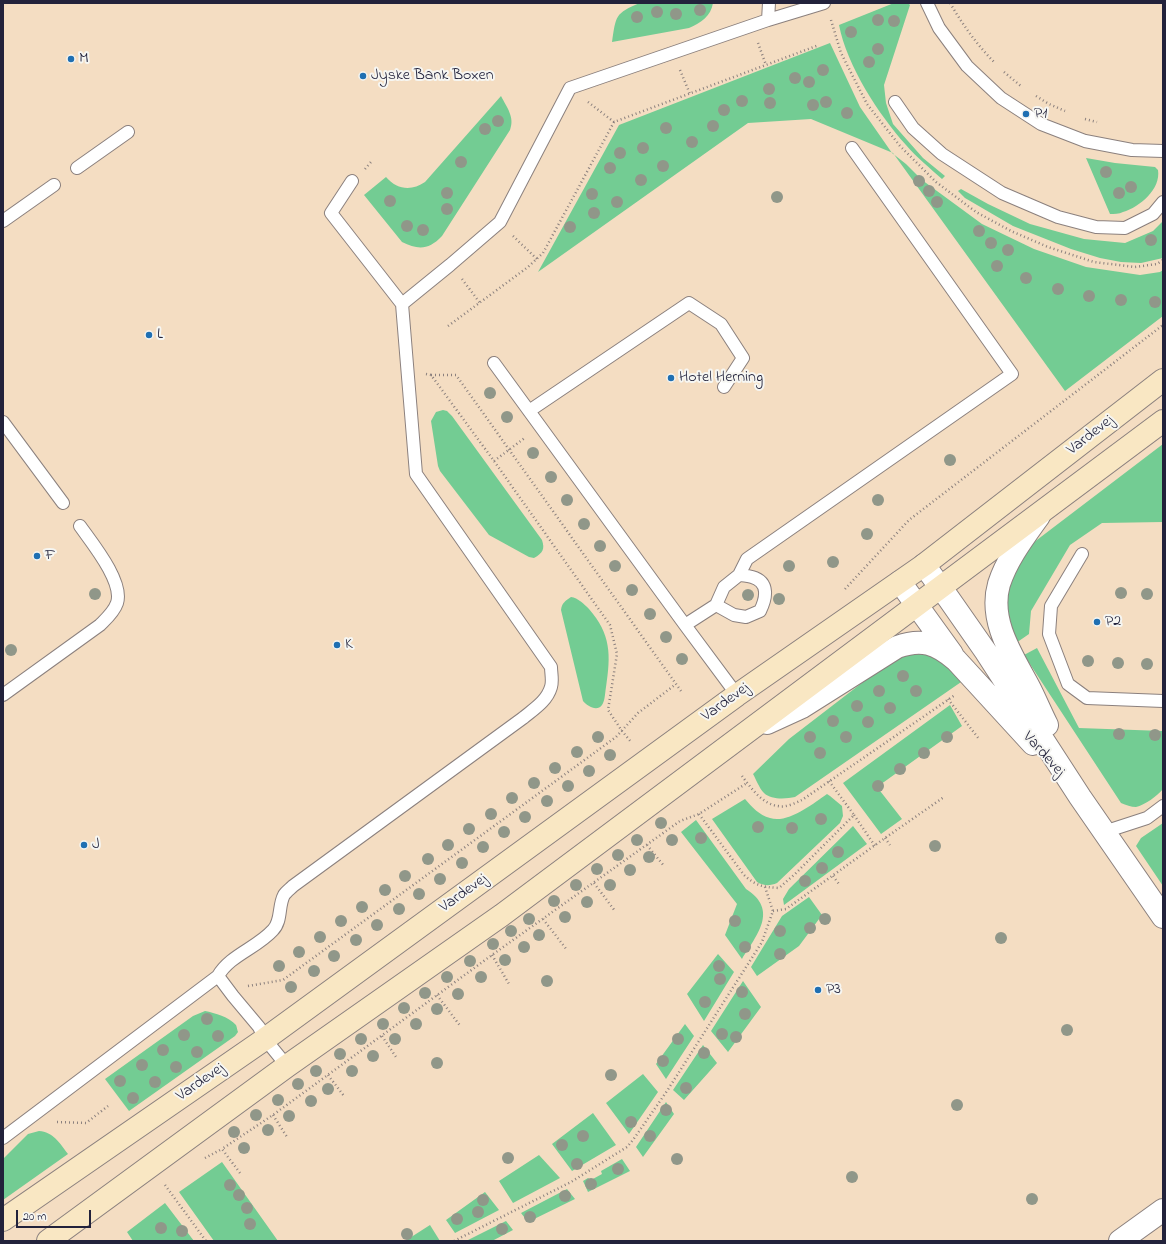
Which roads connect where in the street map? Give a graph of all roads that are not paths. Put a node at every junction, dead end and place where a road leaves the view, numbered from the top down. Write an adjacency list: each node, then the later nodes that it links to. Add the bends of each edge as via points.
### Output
1 (769, 3): 4 (lane)
2 (824, 3): 4 (lane)
3 (927, 3): 8 (lane, via 939,28 967,66 1001,98 1041,124 1085,141 1132,150)
4 (768, 20): 14 (lane, via 570,88 500,222)
5 (895, 102): 12 (lane, via 912,128 942,154 1002,193 1058,217 1096,228 1125,228 1153,214)
6 (128, 132): 9 (lane)
7 (852, 148): 26 (lane, via 1012,374 747,558)
8 (1163, 151)
9 (77, 168)
10 (352, 182): 14 (lane, via 331,213)
11 (54, 185): 13 (lane)
12 (1163, 202)
13 (3, 221)
14 (402, 304): 41 (lane, via 416,474 551,667 551,686 547,697 523,718 292,886 284,895 274,929 230,962)
15 (494, 363): 18 (lane)
16 (1163, 380): 25 (street, Vardevej)
17 (724, 387): 18 (lane, via 743,358 721,324 689,303)
18 (529, 411): 31 (lane)
19 (1163, 421): 22 (street, Vardevej)
20 (3, 422): 21 (lane)
21 (63, 503)
22 (1044, 510): 28 (street, Vardevej); 37 (street, Vardevej, via 1023,538 1005,571 999,585 997,606 1004,641 1031,691)
23 (80, 526): 33 (lane, via 111,571 118,596 117,603 100,625)
24 (1082, 554): 35 (lane, via 1051,606 1049,634 1068,684 1087,698)
25 (924, 565): 27 (street, Vardevej); 28 (street, Vardevej)
26 (740, 575): 29 (lane, via 724,587); 29 (lane, via 754,577 761,582 766,591 760,611 746,616 734,615)
27 (900, 582): 30 (street); 34 (street, Vardevej)
28 (941, 588): 30 (street, Vardevej); 37 (street, Vardevej, via 986,652)
29 (716, 605): 31 (lane)
30 (918, 605): 32 (street); 36 (street, Vardevej)
31 (685, 625): 34 (lane)
32 (956, 660): 36 (street, Vardevej, via 944,650 923,642 897,647 802,707); 37 (street, Vardevej)
33 (3, 695)
34 (737, 695): 42 (street, Vardevej)
35 (1163, 701)
36 (746, 734): 43 (street, Vardevej, via 502,915)
37 (1080, 797): 39 (street, Vardevej)
38 (1163, 806): 39 (lane, via 1147,818)
39 (1104, 832): 40 (street, Vardevej)
40 (1163, 917)
41 (218, 976): 42 (lane); 44 (lane)
42 (266, 1039): 43 (lane); 46 (street, Vardevej)
43 (287, 1066): 47 (street, Vardevej)
44 (3, 1138)
45 (1163, 1210): 48 (street)
46 (3, 1220)
47 (48, 1241)
48 (1120, 1241)

